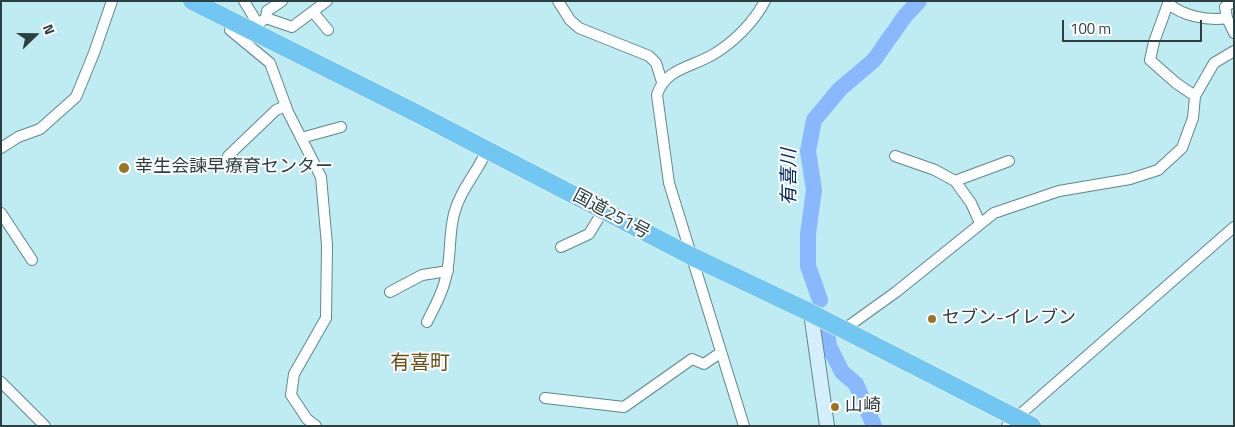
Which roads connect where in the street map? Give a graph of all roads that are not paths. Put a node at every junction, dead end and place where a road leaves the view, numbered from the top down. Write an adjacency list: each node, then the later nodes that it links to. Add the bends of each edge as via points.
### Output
1 (112, 1): 22 (street, via 76,98 40,129)
2 (192, 1): 12 (highway, 国道251号)
3 (244, 1): 13 (street)
4 (282, 1): 13 (street, via 267,11)
5 (327, 1): 10 (street)
6 (558, 1): 17 (street, via 578,28 649,56 656,63)
7 (765, 1): 17 (street, via 737,37 714,54 668,75)
8 (1234, 1): 11 (street, via 1225,7)
9 (1168, 2): 11 (street, via 1175,10 1212,20); 18 (street, via 1150,60)
10 (313, 12): 13 (street, via 292,27); 14 (street)
11 (1226, 18): 15 (street)
12 (231, 21): 13 (highway, 国道251号); 19 (street, via 230,30 270,63)
13 (259, 24): 23 (highway, 国道251号)
14 (328, 30)
15 (1234, 33)
16 (1234, 51): 18 (street, via 1214,63)
17 (662, 82): 33 (street, via 656,95 668,174)
18 (1195, 96): 30 (street, via 1194,118 1182,148 1158,170 1130,179 1059,191 994,212)
19 (286, 106): 21 (street); 24 (street, via 276,110)
20 (341, 127): 21 (street)
21 (301, 138): 45 (street, via 321,178 327,245 326,318 294,374 292,395 307,419)
22 (1, 148)
23 (487, 150): 28 (highway, 国道251号); 35 (street, via 479,169 467,181 453,215)
24 (228, 156)
25 (895, 156): 27 (street)
26 (1009, 161): 27 (street)
27 (955, 181): 30 (street, via 971,202)
28 (603, 210): 32 (street, via 589,234); 33 (highway, 国道251号)
29 (1, 213): 34 (street)
30 (980, 224): 39 (street)
31 (1234, 227): 43 (street)
32 (561, 247)
33 (691, 256): 37 (highway, 国道251号); 40 (street)
34 (32, 260)
35 (448, 271): 36 (street, via 422,275); 38 (street)
36 (390, 292)
37 (811, 313): 39 (highway, 国道251号); 47 (street)
38 (427, 322)
39 (843, 330): 43 (highway, 国道251号)
40 (720, 353): 42 (street, via 704,364 692,359 624,407); 46 (street)
41 (1, 382): 44 (street)
42 (545, 398)
43 (1019, 423)
44 (45, 426)
45 (316, 426)
46 (744, 426)
47 (827, 426)

